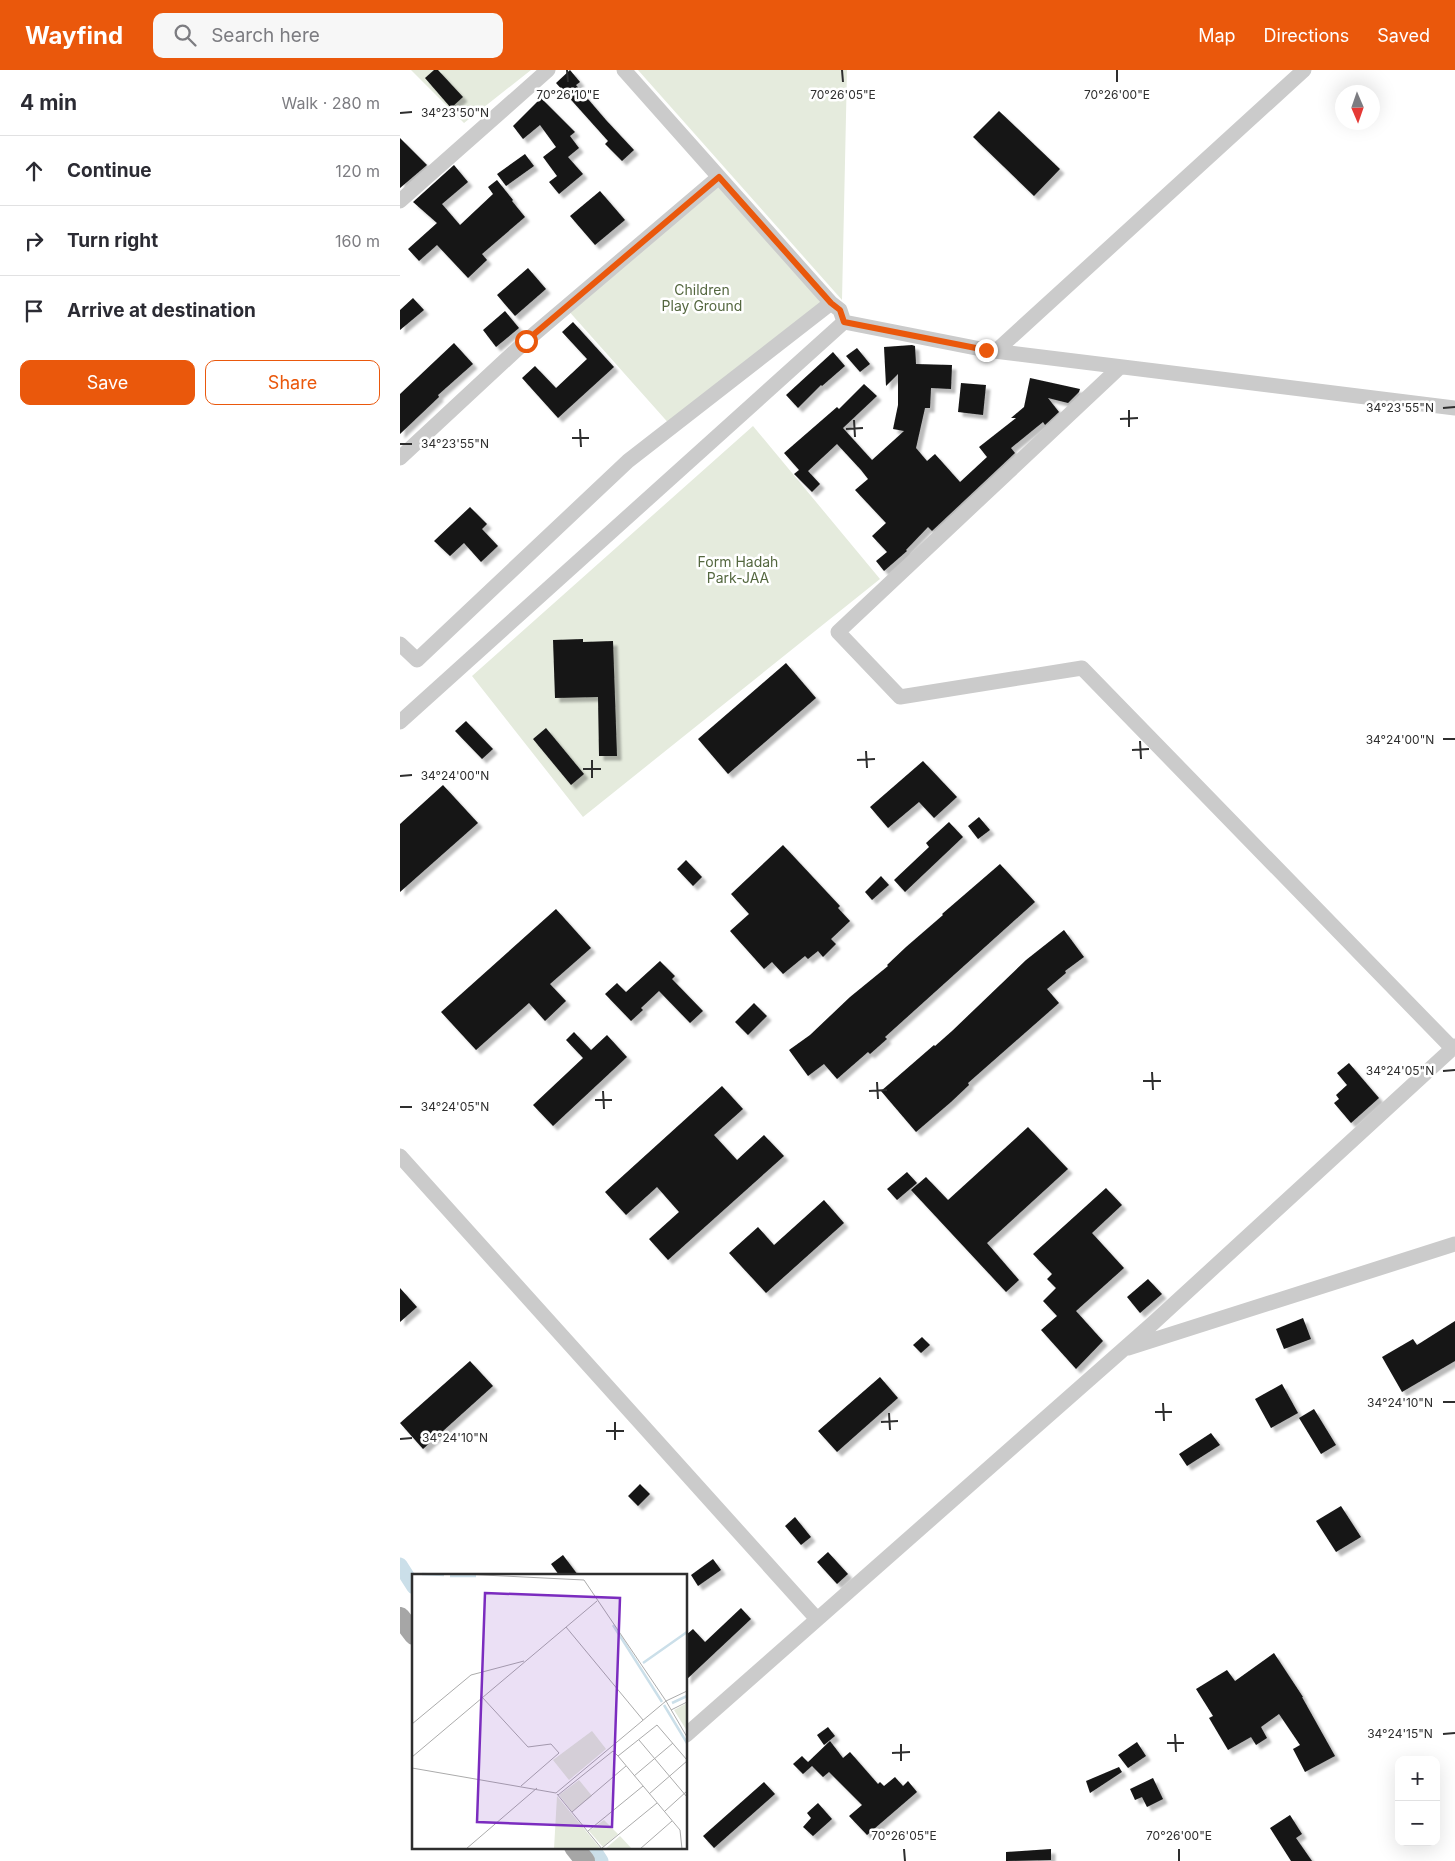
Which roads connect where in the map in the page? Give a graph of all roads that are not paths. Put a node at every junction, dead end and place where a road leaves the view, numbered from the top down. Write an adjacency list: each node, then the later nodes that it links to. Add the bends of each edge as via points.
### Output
1 (548, 70): 5 (street)
2 (624, 70): 4 (street)
3 (1304, 70): 8 (street)
4 (719, 177): 6 (street); 11 (street, via 526,341)
5 (400, 201)
6 (831, 303): 7 (street, via 840,310); 12 (street, via 628,462 417,660)
7 (844, 322): 8 (street); 13 (street)
8 (996, 351): 9 (street)
9 (1120, 366): 10 (street); 14 (street, via 838,632 900,697 1082,668)
10 (1455, 408)
11 (400, 458)
12 (400, 644)
13 (400, 722)
14 (1454, 1047): 17 (street)
15 (400, 1156): 19 (street)
16 (1455, 1244): 17 (street)
17 (1121, 1350): 19 (street)
18 (400, 1617): 20 (main road)
19 (817, 1619): 21 (street)
20 (412, 1632)
21 (688, 1733)
22 (575, 1848): 23 (main road)
23 (585, 1861)

